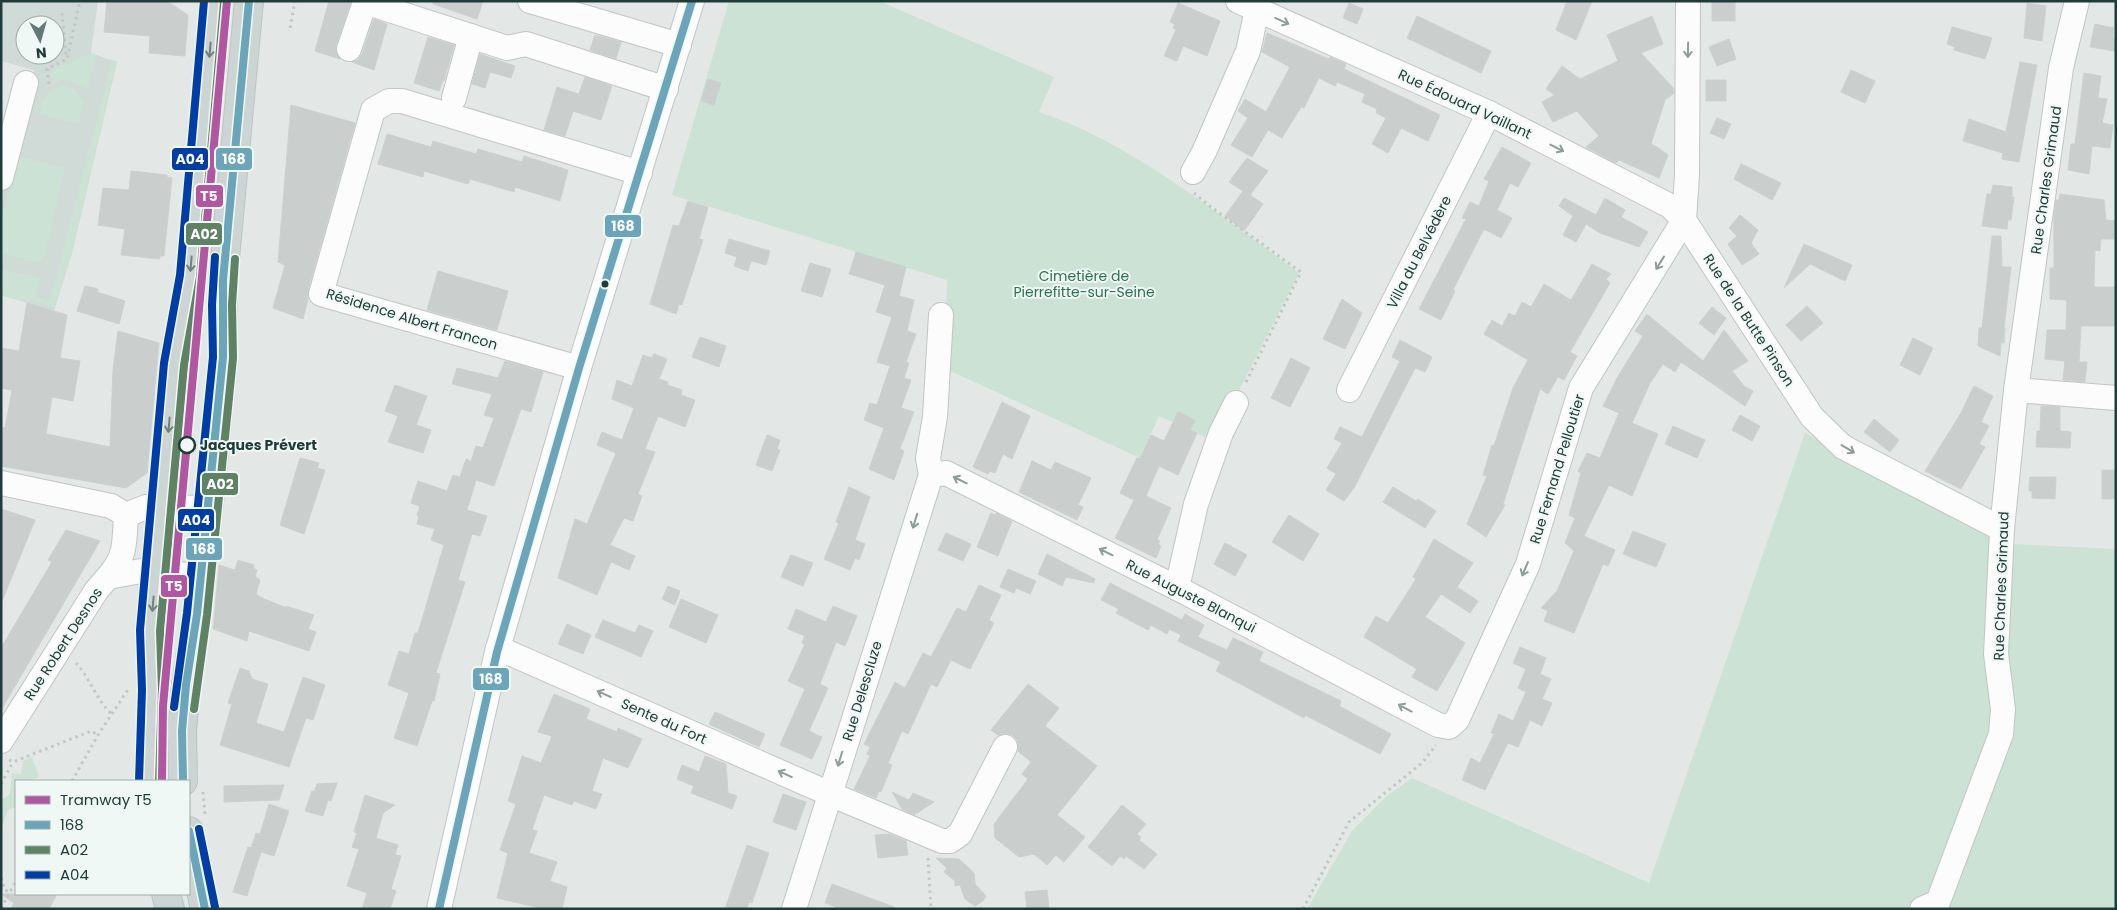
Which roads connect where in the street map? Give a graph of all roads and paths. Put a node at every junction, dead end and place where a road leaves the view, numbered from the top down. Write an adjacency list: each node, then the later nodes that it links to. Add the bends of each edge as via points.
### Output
1 (80, 1): 15 (path)
2 (214, 1): 33 (main road, one-way to 33, via 190,276 174,364)
3 (249, 1): 34 (main road, via 223,280 223,357)
4 (295, 1): 11 (path)
5 (530, 1): 13 (street)
6 (692, 1): 13 (street)
7 (1688, 1): 24 (street, one-way to 24)
8 (2077, 1): 28 (street, Rue Charles Grimaud, via 2061,68)
9 (1247, 6): 20 (street, Rue Édouard Vaillant, one-way to 20); 21 (street, via 1248,51)
10 (62, 13): 15 (path)
11 (290, 28)
12 (471, 36): 14 (street, via 365,2); 18 (street, via 507,48 526,44); 19 (street)
13 (679, 45): 18 (street)
14 (349, 49)
15 (67, 59): 17 (path, via 48,69)
16 (26, 83): 23 (street)
17 (50, 84)
18 (666, 88): 22 (street)
19 (454, 98)
20 (1489, 113): 24 (street, Rue Édouard Vaillant, one-way to 24, via 1670,206); 27 (street, Villa du Belvédère)
21 (1192, 172): 30 (path, via 1190,188 1301,272)
22 (640, 173): 26 (street); 26 (street, Résidence Albert Francon, via 402,101 389,101 373,110 321,294)
23 (1, 178)
24 (1684, 220): 36 (street, Rue de la Butte Pinson, one-way to 36, via 1812,417 1843,447); 45 (street, Rue Fernand Pelloutier, one-way to 45, via 1581,388 1528,564 1457,720)
25 (941, 314): 31 (street, Rue Delescluze, via 935,417 928,458)
26 (579, 368): 41 (street)
27 (1349, 390)
28 (2016, 390): 29 (street); 36 (street, Rue Charles Grimaud)
29 (2116, 398)
30 (1236, 403): 40 (street, via 1221,433 1196,504)
31 (930, 475): 40 (street, Rue Auguste Blanqui, one-way to 31, via 946,473); 55 (street, Rue Delescluze, one-way to 55)
32 (1, 483): 35 (street, via 111,506)
33 (161, 507): 34 (street); 35 (street); 37 (main road)
34 (209, 508): 39 (main road)
35 (126, 515): 38 (street, via 121,559)
36 (2002, 529): 69 (street, Rue Charles Grimaud, via 1996,654 2003,709 2001,734 1938,902)
37 (156, 571): 38 (street, Rue Robert Desnos); 39 (street, Rue Robert Desnos); 52 (main road, one-way to 52, via 150,631)
38 (108, 576): 47 (street, Rue Robert Desnos)
39 (202, 576): 53 (main road, via 186,685 182,731)
40 (1177, 588): 45 (street, Rue Auguste Blanqui, one-way to 40, via 1438,725)
41 (498, 648): 55 (street, Sente du Fort, one-way to 41); 65 (street)
42 (76, 663): 44 (path)
43 (132, 684): 44 (path)
44 (112, 714): 46 (path)
45 (1449, 726): 68 (path, via 1422,763 1349,822)
46 (98, 735): 49 (path, via 91,731); 51 (path)
47 (1, 741)
48 (1005, 748): 56 (street, Sente du Fort, via 960,834 950,841 942,841)
49 (19, 759)
50 (13, 762): 54 (path)
51 (73, 780)
52 (150, 780)
53 (184, 780)
54 (1, 784)
55 (830, 794): 56 (street, Sente du Fort); 66 (street, Rue Delescluze)
56 (926, 834): 67 (path)
57 (190, 837): 64 (main road)
58 (1, 878): 60 (path, via 5,890)
59 (15, 884): 60 (path)
60 (10, 892): 62 (path)
61 (166, 895): 63 (main road)
62 (1, 908)
63 (170, 909)
64 (205, 909)
65 (439, 909)
66 (794, 909)
67 (931, 909)
68 (1303, 909)
69 (1922, 909)

